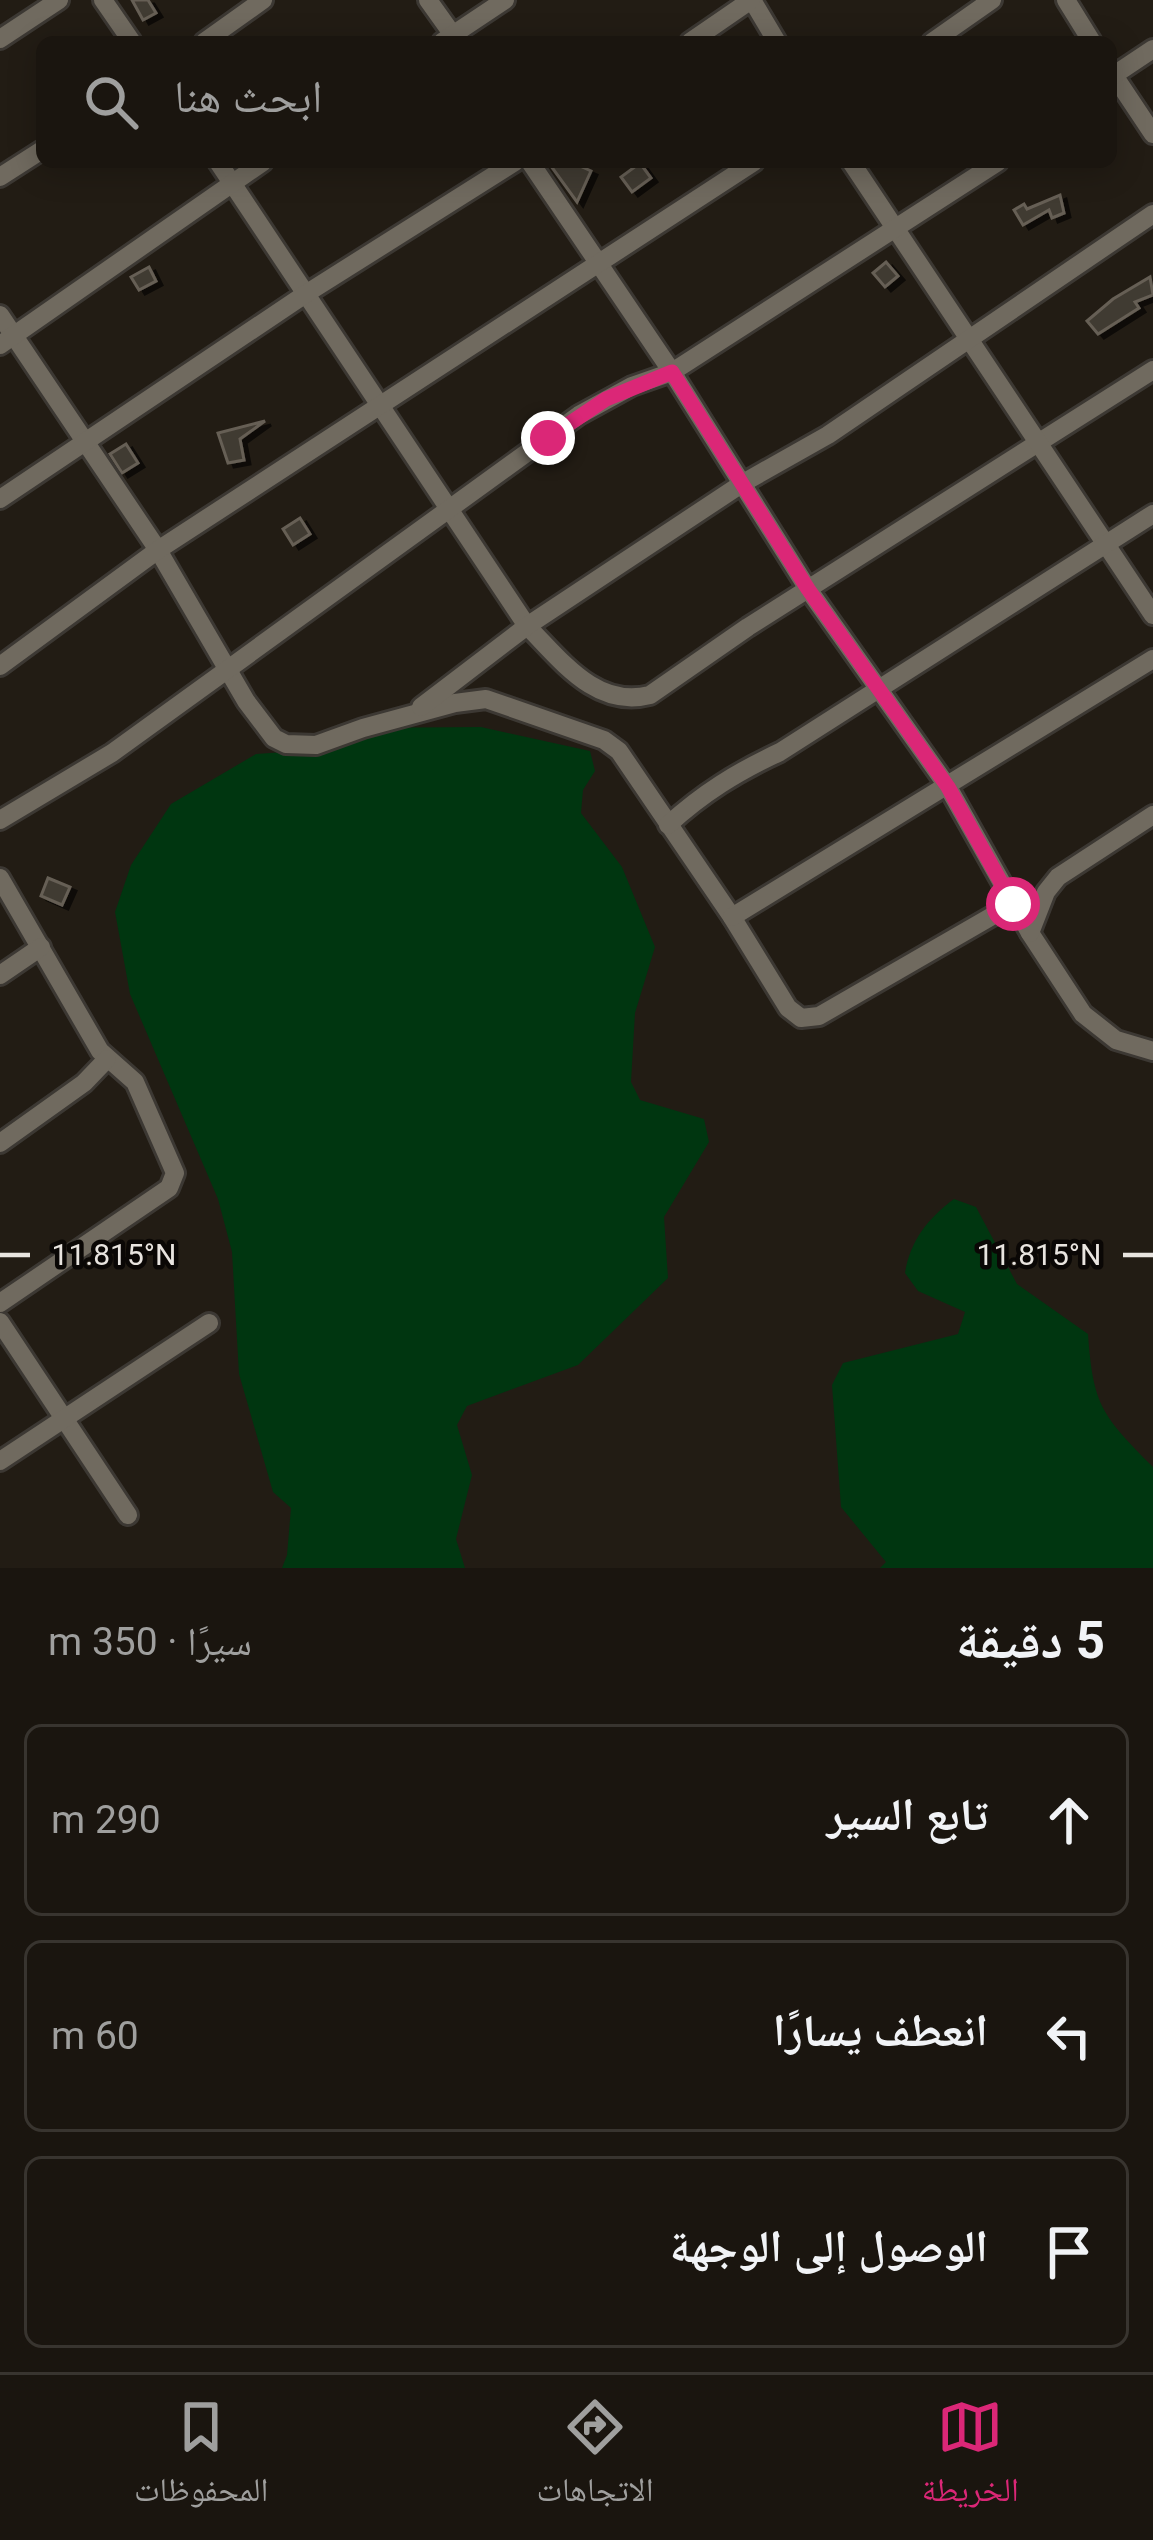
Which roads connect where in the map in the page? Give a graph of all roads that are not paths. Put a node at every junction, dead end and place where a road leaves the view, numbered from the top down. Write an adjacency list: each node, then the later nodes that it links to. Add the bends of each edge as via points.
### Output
1 (58, 0): 17 (street)
2 (103, 0): 9 (street)
3 (263, 0): 10 (street)
4 (428, 0): 11 (street)
5 (505, 0): 12 (street)
6 (752, 0): 13 (street); 14 (street)
7 (992, 0): 15 (street)
8 (1066, 0): 16 (street)
9 (128, 36)
10 (212, 36)
11 (450, 36)
12 (457, 36)
13 (699, 36)
14 (773, 36)
15 (941, 36)
16 (1088, 36)
17 (0, 39)
18 (1153, 50): 19 (street)
19 (1117, 71)
20 (1117, 81): 21 (street)
21 (1153, 134)
22 (36, 154): 30 (street)
23 (222, 168): 31 (street)
24 (254, 168): 31 (street)
25 (505, 168): 35 (street)
26 (534, 168): 34 (street)
27 (744, 168): 34 (street)
28 (855, 168): 33 (street)
29 (988, 168): 33 (street)
30 (0, 176)
31 (233, 183): 35 (street); 38 (street)
32 (1153, 214): 37 (street)
33 (895, 225): 37 (street); 40 (street)
34 (596, 261): 40 (street); 41 (street)
35 (304, 295): 41 (street); 42 (street)
36 (0, 315): 38 (street)
37 (970, 339): 43 (street); 44 (street)
38 (7, 340): 42 (street)
39 (1153, 370): 43 (street)
40 (672, 372): 44 (street); 46 (street, via 578,415)
41 (377, 404): 46 (street); 49 (street)
42 (85, 441): 45 (street); 49 (street)
43 (1036, 443): 48 (street); 50 (street)
44 (742, 483): 50 (street); 52 (street)
45 (0, 499)
46 (449, 513): 52 (street); 55 (street)
47 (1153, 514): 48 (street)
48 (1106, 545): 51 (street); 56 (street)
49 (158, 550): 54 (street); 55 (street)
50 (808, 589): 52 (street, via 633,699 585,682); 56 (street)
51 (1153, 616)
52 (526, 626): 57 (street)
53 (1153, 659): 58 (street)
54 (0, 666)
55 (229, 667): 57 (street, via 266,732 286,744 316,745); 60 (street, via 112,753)
56 (880, 688): 58 (street); 61 (street, via 720,782)
57 (410, 716): 61 (street, via 486,699 590,733 619,751)
58 (948, 787): 63 (street); 64 (street)
59 (1153, 815): 65 (street, via 1058,877)
60 (0, 820)
61 (668, 824): 64 (street)
62 (0, 878): 66 (street)
63 (1013, 904): 64 (street, via 808,1018 788,1008); 65 (street)
64 (732, 917)
65 (1030, 933): 68 (street, via 1083,1014 1116,1040)
66 (41, 947): 67 (street); 69 (street)
67 (0, 975)
68 (1152, 1049)
69 (107, 1059): 70 (street); 71 (street, via 135,1082 174,1181)
70 (0, 1143)
71 (0, 1303)
72 (0, 1322): 74 (street)
73 (209, 1323): 74 (street)
74 (64, 1418): 75 (street); 76 (street)
75 (0, 1461)
76 (128, 1515)

